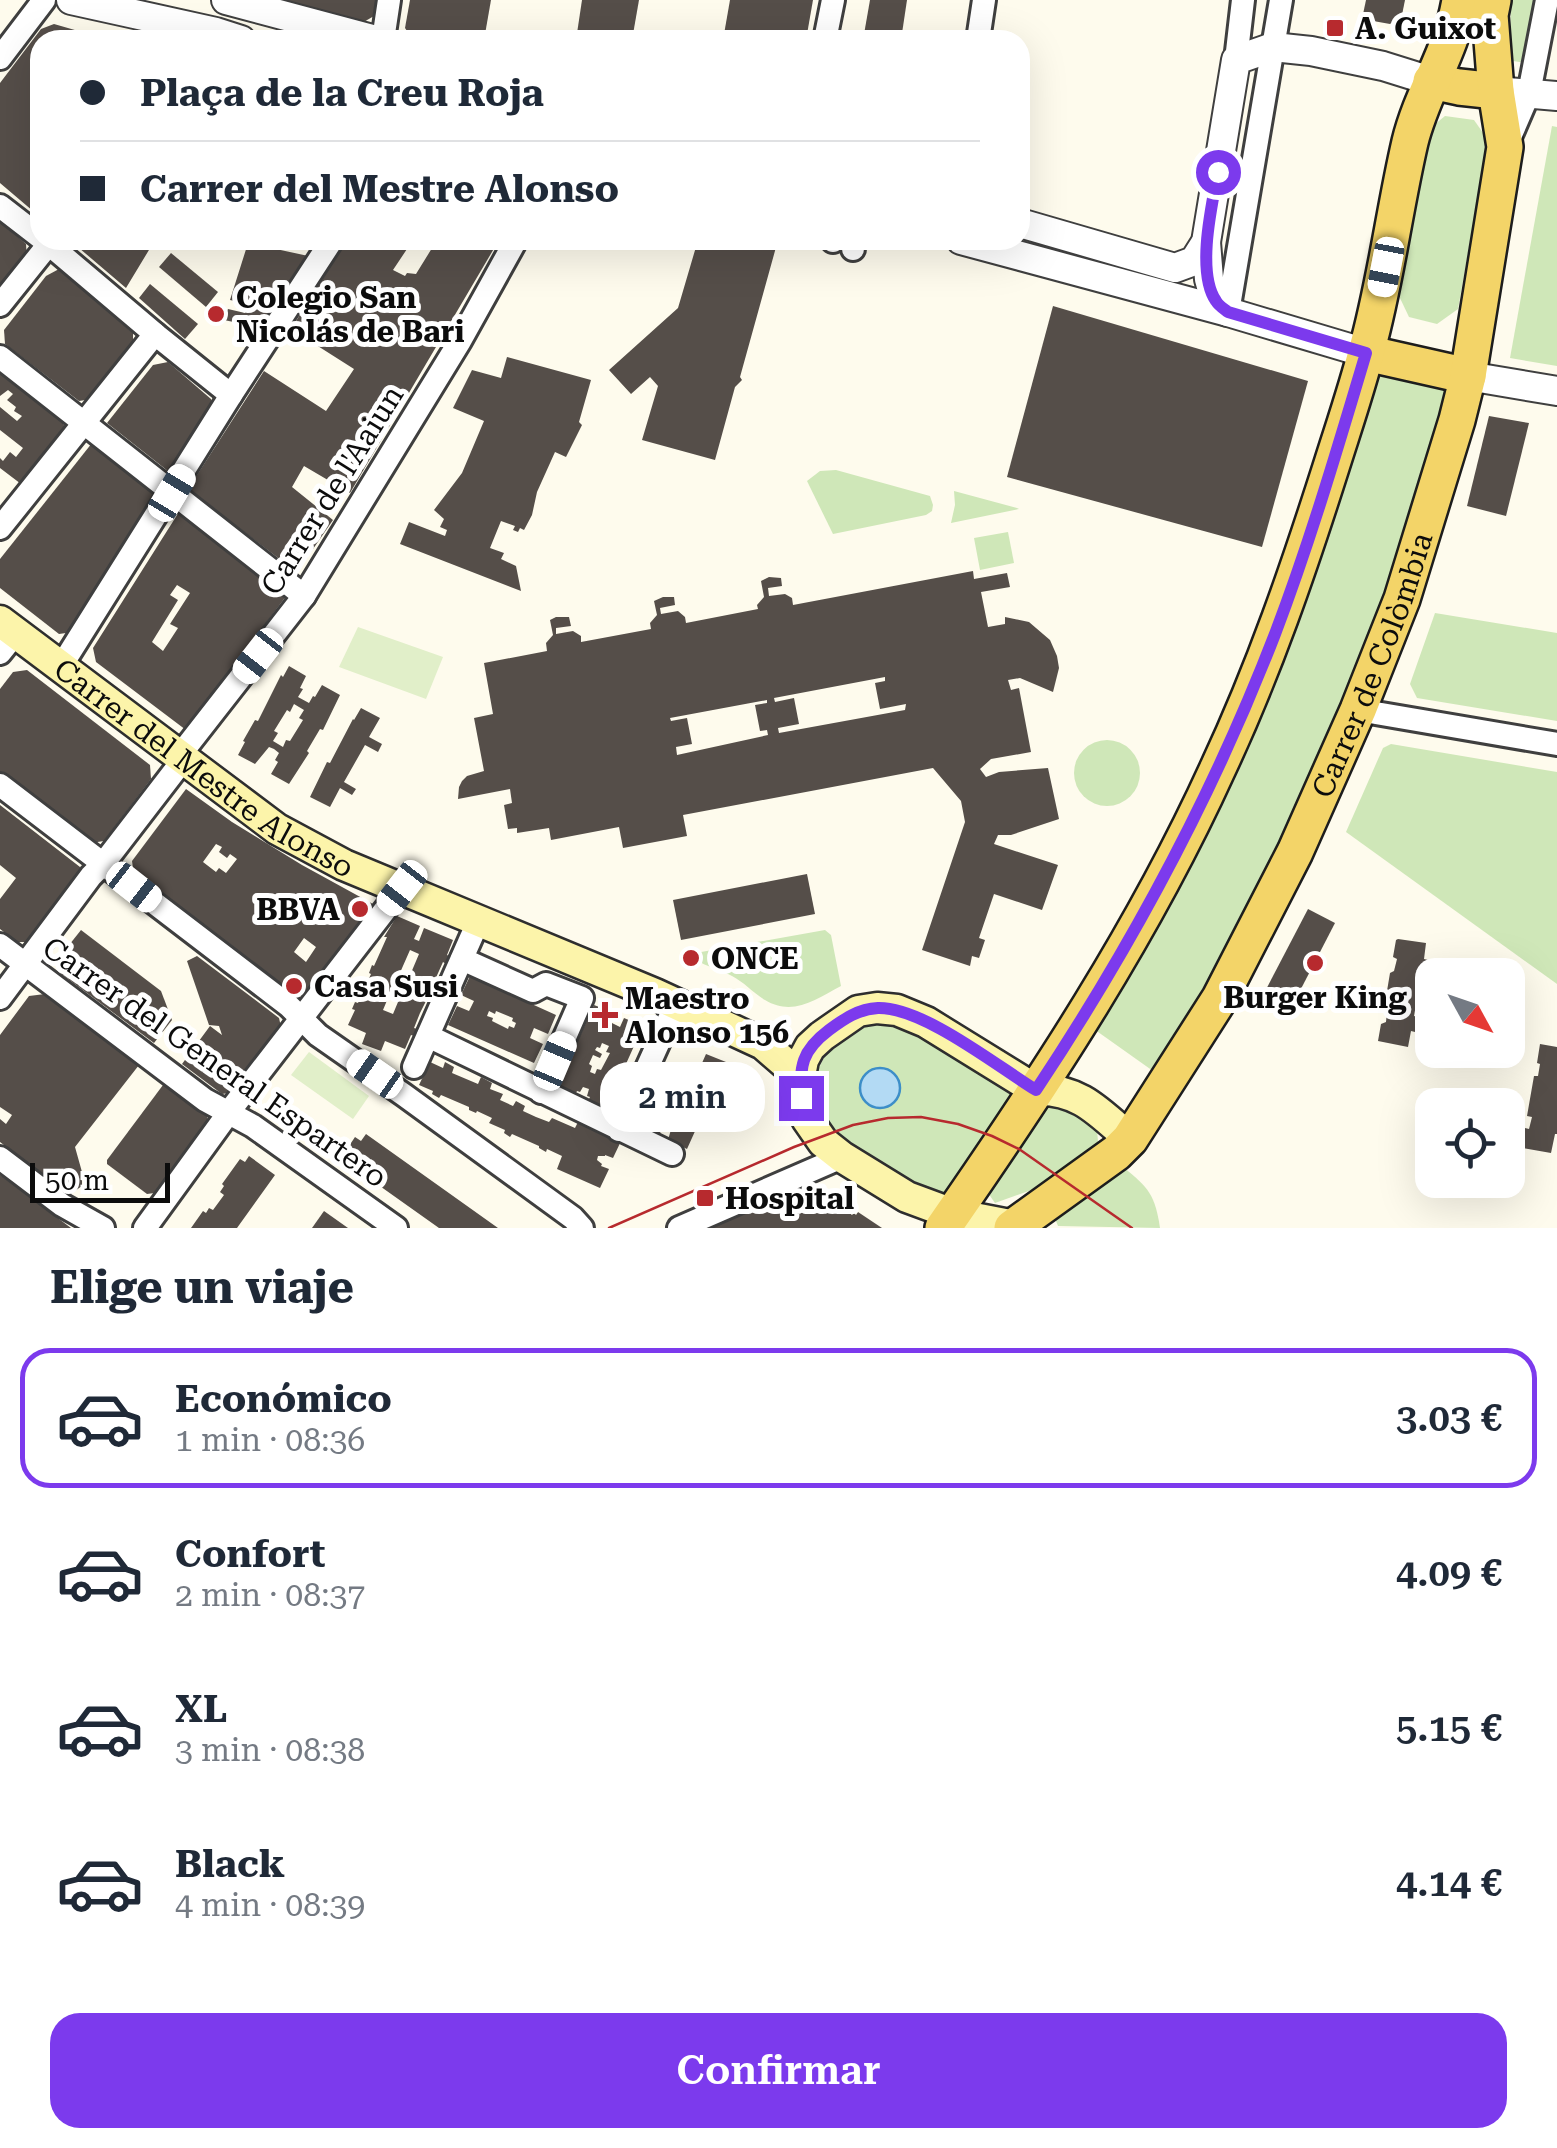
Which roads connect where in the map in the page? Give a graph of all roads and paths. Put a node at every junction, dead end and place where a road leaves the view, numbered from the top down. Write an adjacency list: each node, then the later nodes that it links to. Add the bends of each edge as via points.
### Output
1 (44, 0): 18 (street)
2 (71, 0): 12 (street)
3 (226, 0): 13 (street)
4 (388, 0): 14 (street)
5 (833, 0): 15 (street)
6 (984, 0): 16 (street)
7 (1243, 0): 19 (street)
8 (1281, 0): 17 (street)
9 (1460, 0): 20 (main road, via 1448,49)
10 (1493, 0): 21 (main road, Carrer de Colòmbia, via 1490,16)
11 (1547, 0): 21 (street, Carrer de Colòmbia)
12 (193, 30)
13 (342, 30)
14 (382, 30)
15 (827, 30)
16 (980, 30)
17 (1273, 48): 19 (street); 20 (street, via 1312,50); 32 (street)
18 (0, 58)
19 (1236, 60): 25 (street)
20 (1431, 80): 21 (main road); 34 (main road, via 1411,138)
21 (1527, 93): 36 (main road, Carrer de Colòmbia, via 1505,147)
22 (0, 206): 24 (street)
23 (1030, 226): 25 (street, via 1175,268 1194,262)
24 (30, 228)
25 (1206, 242): 32 (street, via 1215,301)
26 (39, 250): 31 (street)
27 (58, 250): 33 (street)
28 (326, 250): 38 (street)
29 (510, 250): 42 (street, Carrer de l'Aaiun)
30 (998, 250): 32 (street)
31 (0, 305)
32 (1228, 312): 34 (street)
33 (155, 334): 38 (street); 39 (street)
34 (1366, 353): 36 (main road); 61 (main road, via 1300,567 1218,770 1120,956)
35 (0, 357): 39 (street)
36 (1468, 376): 37 (street); 45 (main road, Carrer de Colòmbia, via 1402,599)
37 (1557, 391)
38 (232, 395): 40 (street)
39 (82, 422): 40 (street); 41 (street)
40 (172, 493): 42 (street); 44 (street)
41 (0, 528)
42 (304, 596): 47 (street, Carrer de l'Aaiun)
43 (5, 636): 44 (main road, Carrer del Mestre Alonso)
44 (60, 668): 47 (main road, Carrer del Mestre Alonso)
45 (1358, 710): 46 (street); 65 (main road, Carrer de Colòmbia, via 1296,852 1220,998)
46 (1557, 744)
47 (183, 760): 49 (street, Carrer de l'Aaiun); 50 (main road, Carrer del Mestre Alonso, via 277,829)
48 (0, 785): 49 (street)
49 (104, 864): 54 (street, Carrer de l'Aaiun); 57 (street)
50 (402, 888): 51 (main road, Carrer del Mestre Alonso); 57 (street)
51 (478, 922): 53 (street); 56 (main road, Carrer del Mestre Alonso)
52 (0, 945): 54 (street, Carrer del General Espartero)
53 (462, 959): 58 (street); 62 (street, via 532,991 546,984 582,998)
54 (25, 964): 55 (street, Carrer de l'Aaiun); 63 (street, Carrer del General Espartero)
55 (0, 998)
56 (676, 1004): 60 (main road, Carrer del Mestre Alonso, via 763,1044); 64 (street)
57 (301, 1019): 63 (street); 74 (street)
58 (428, 1036): 59 (street); 62 (street)
59 (414, 1067)
60 (800, 1076): 61 (main road, via 810,1046 858,1011 877,1008 912,1015); 67 (main road, via 807,1119)
61 (1036, 1090): 65 (main road, via 1073,1094); 69 (main road)
62 (541, 1092): 64 (street)
63 (229, 1113): 70 (street, Carrer del General Espartero); 73 (street)
64 (620, 1130): 66 (street)
65 (1130, 1140): 71 (main road)
66 (672, 1154)
67 (842, 1157): 69 (main road); 75 (street)
68 (0, 1158): 72 (street)
69 (940, 1223): 71 (main road)
70 (382, 1224)
71 (1018, 1227)
72 (103, 1228)
73 (144, 1228)
74 (582, 1228)
75 (679, 1228)

